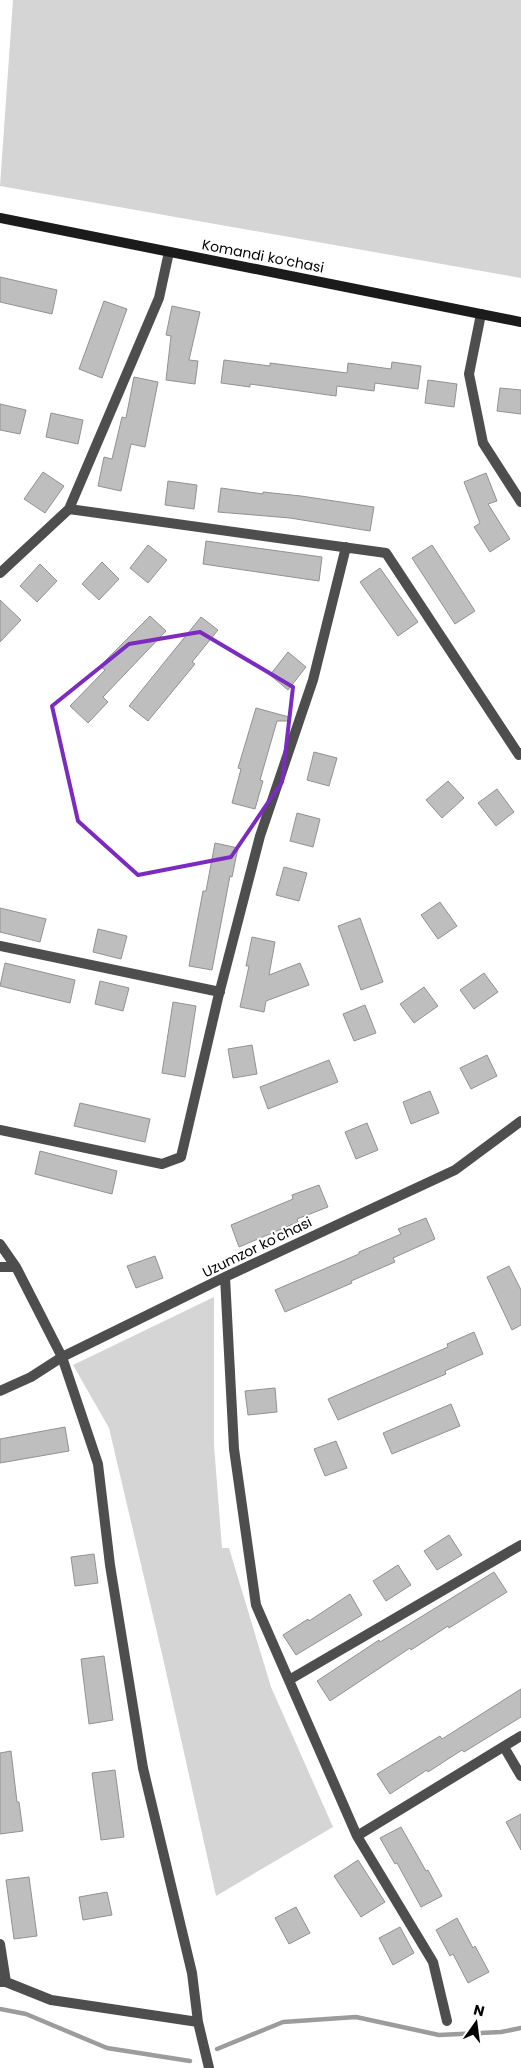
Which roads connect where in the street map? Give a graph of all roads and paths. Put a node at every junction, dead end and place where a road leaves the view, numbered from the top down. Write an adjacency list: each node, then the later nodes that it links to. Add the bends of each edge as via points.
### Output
1 (0, 218): 2 (main road, Komandi ko‘chasi)
2 (169, 252): 3 (main road, Komandi ko‘chasi); 6 (street, via 159,298)
3 (481, 314): 4 (main road, Komandi ko‘chasi); 5 (street, via 469,374 483,443)
4 (521, 322)
5 (521, 502)
6 (69, 509): 7 (street); 8 (street)
7 (346, 547): 9 (street, via 386,553 519,755); 11 (street, via 313,680 260,836)
8 (0, 573)
9 (521, 753)
10 (0, 946): 11 (street)
11 (220, 992): 13 (street, via 182,1157 162,1164)
12 (521, 1121): 17 (street, Uzumzor ko'chasi, via 455,1170)
13 (0, 1130)
14 (0, 1244): 16 (street)
15 (0, 1267): 16 (street)
16 (16, 1267): 18 (street)
17 (225, 1277): 18 (street, Uzumzor ko'chasi); 21 (street, via 234,1449 256,1605)
18 (62, 1357): 19 (street, Uzumzor ko'chasi, via 31,1377); 29 (street, via 98,1464 110,1565 144,1768 192,1974)
19 (0, 1391)
20 (521, 1544): 21 (street)
21 (289, 1680): 25 (street)
22 (521, 1736): 23 (street)
23 (504, 1747): 24 (street); 25 (street)
24 (521, 1776)
25 (357, 1836): 28 (street, via 433,1962)
26 (0, 1944): 27 (street)
27 (3, 1982): 29 (street, via 51,2000)
28 (447, 2021)
29 (198, 2022): 30 (street)
30 (209, 2068)

